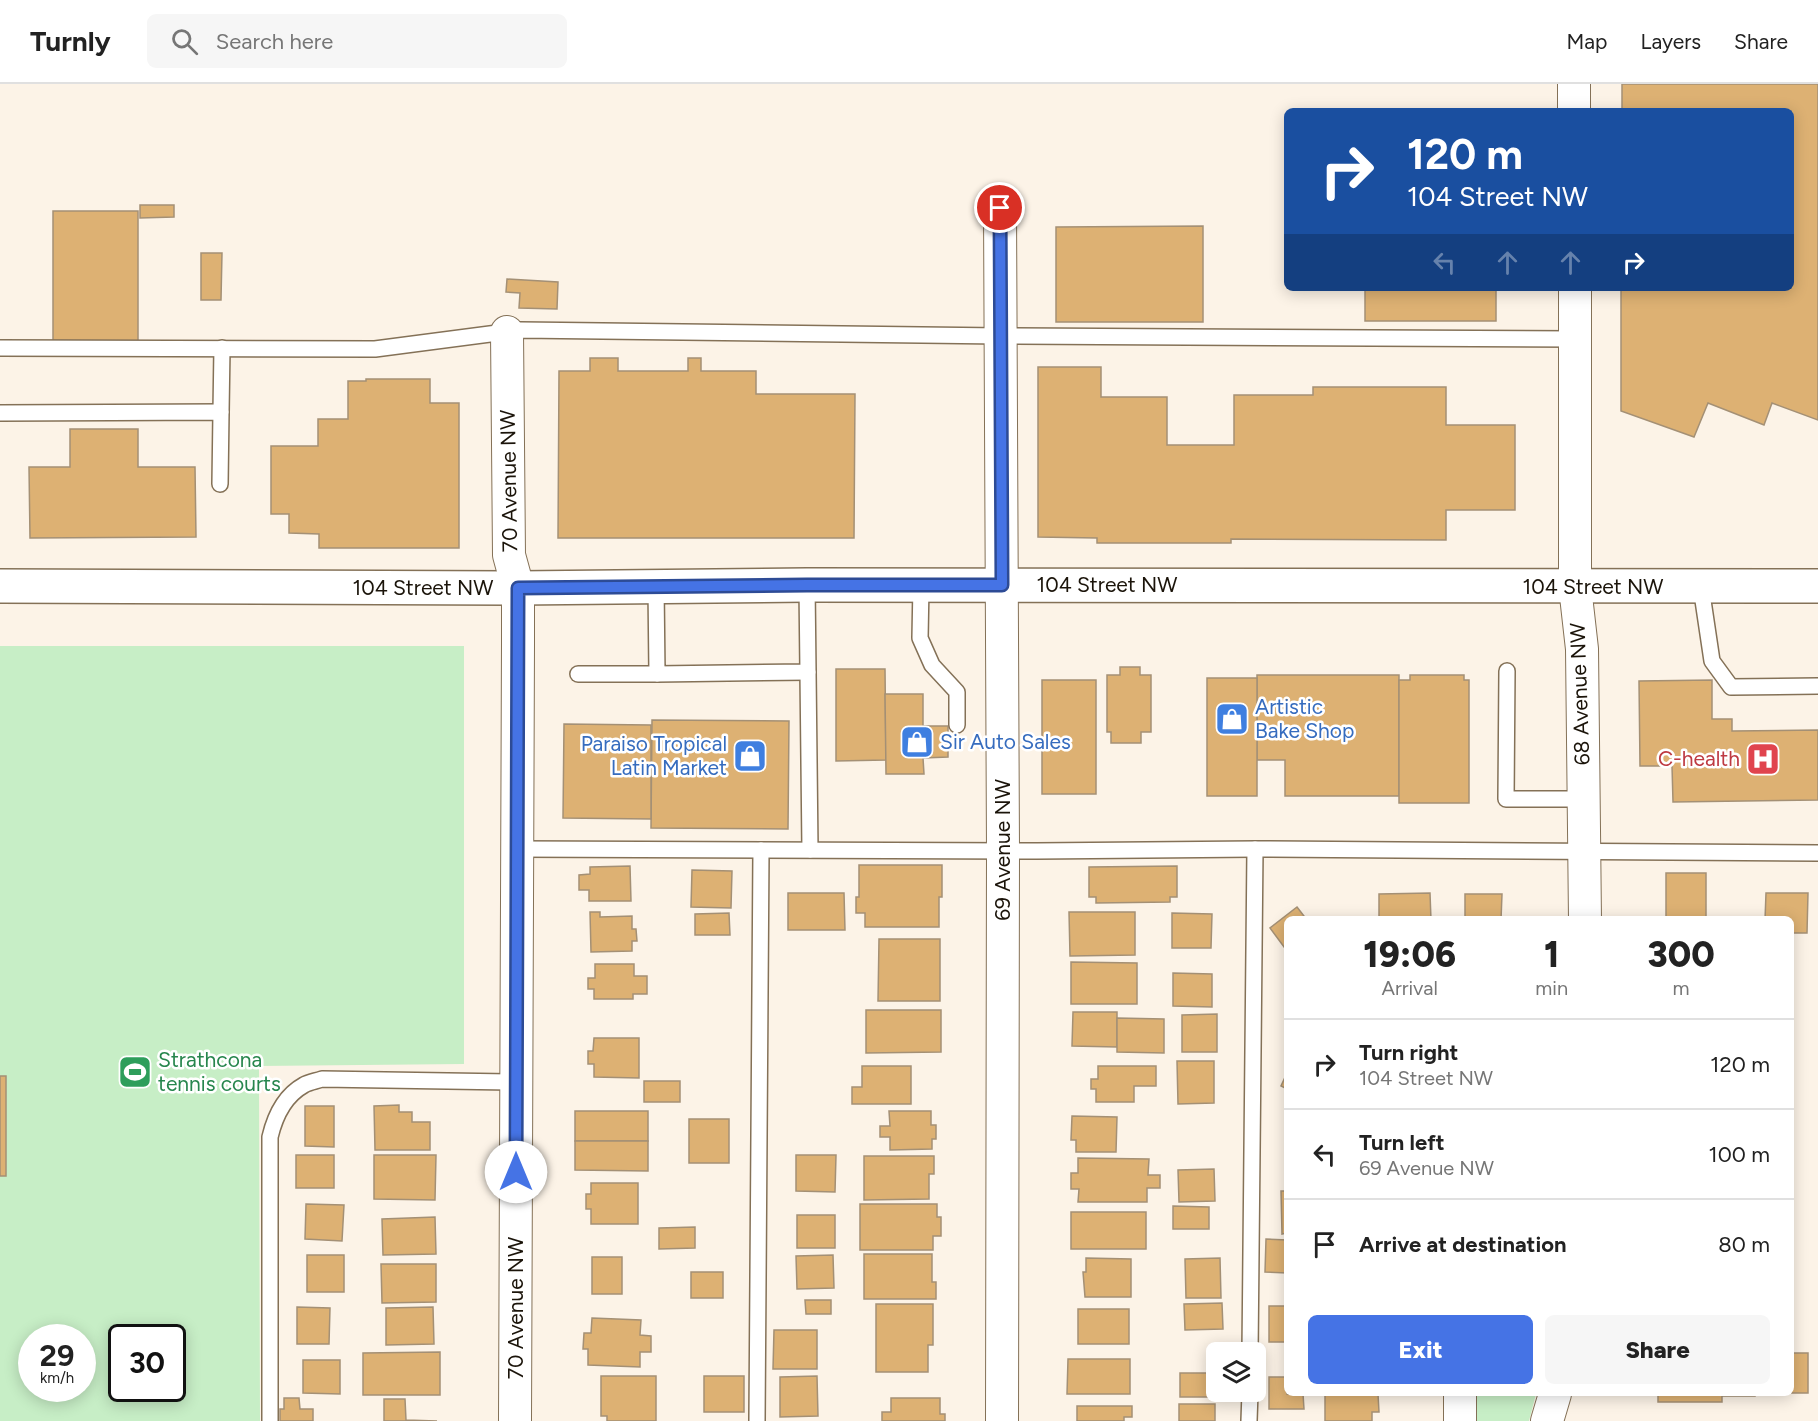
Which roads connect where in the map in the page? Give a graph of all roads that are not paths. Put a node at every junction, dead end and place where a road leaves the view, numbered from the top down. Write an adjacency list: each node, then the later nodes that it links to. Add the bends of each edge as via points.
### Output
1 (1574, 84): 2 (street)
2 (1574, 108)
3 (1000, 208): 6 (street, 69 Avenue NW)
4 (1575, 291): 7 (street, 68 Avenue NW)
5 (507, 332): 6 (lane); 9 (lane, via 375,349); 21 (street, 70 Avenue NW, via 509,555)
6 (1001, 336): 7 (lane); 15 (street, 69 Avenue NW)
7 (1575, 339): 19 (street, 68 Avenue NW)
8 (0, 348): 9 (lane)
9 (222, 348): 11 (lane)
10 (0, 412): 11 (lane)
11 (221, 412): 12 (lane)
12 (220, 484)
13 (807, 585): 14 (main road, 104 Street NW); 17 (main road, 104 Street NW); 23 (lane)
14 (921, 585): 15 (main road, 104 Street NW); 27 (lane, via 920,638 932,665 957,692)
15 (1002, 585): 19 (main road, 104 Street NW); 33 (street, 69 Avenue NW)
16 (0, 586): 21 (main road, 104 Street NW)
17 (656, 586): 21 (main road, 104 Street NW); 25 (lane)
18 (1818, 586): 20 (main road, 104 Street NW)
19 (1575, 587): 20 (main road, 104 Street NW); 28 (street, 68 Avenue NW, via 1582,649)
20 (1701, 587): 26 (lane, via 1712,661 1731,687)
21 (518, 588): 29 (street, 70 Avenue NW)
22 (1507, 671): 28 (lane, via 1506,798)
23 (808, 672): 25 (lane); 32 (lane)
24 (578, 674): 25 (lane)
25 (657, 674)
26 (1818, 686)
27 (957, 725)
28 (1583, 799): 34 (street, 68 Avenue NW)
29 (518, 849): 31 (lane); 37 (street, 70 Avenue NW)
30 (1255, 849): 33 (lane); 34 (lane); 38 (lane)
31 (761, 850): 32 (lane); 44 (lane)
32 (810, 850): 33 (lane)
33 (1003, 850): 45 (street, 69 Avenue NW)
34 (1583, 851): 35 (lane); 36 (street, 68 Avenue NW)
35 (1818, 853)
36 (1584, 916)
37 (516, 1082): 42 (lane, via 322,1079 304,1084 275,1115 270,1137); 43 (street, 70 Avenue NW)
38 (1250, 1342)
39 (1460, 1396): 47 (street)
40 (1554, 1396): 48 (street)
41 (1250, 1402): 46 (lane)
42 (270, 1421)
43 (515, 1421)
44 (757, 1421)
45 (1002, 1421)
46 (1249, 1421)
47 (1460, 1421)
48 (1547, 1421)

